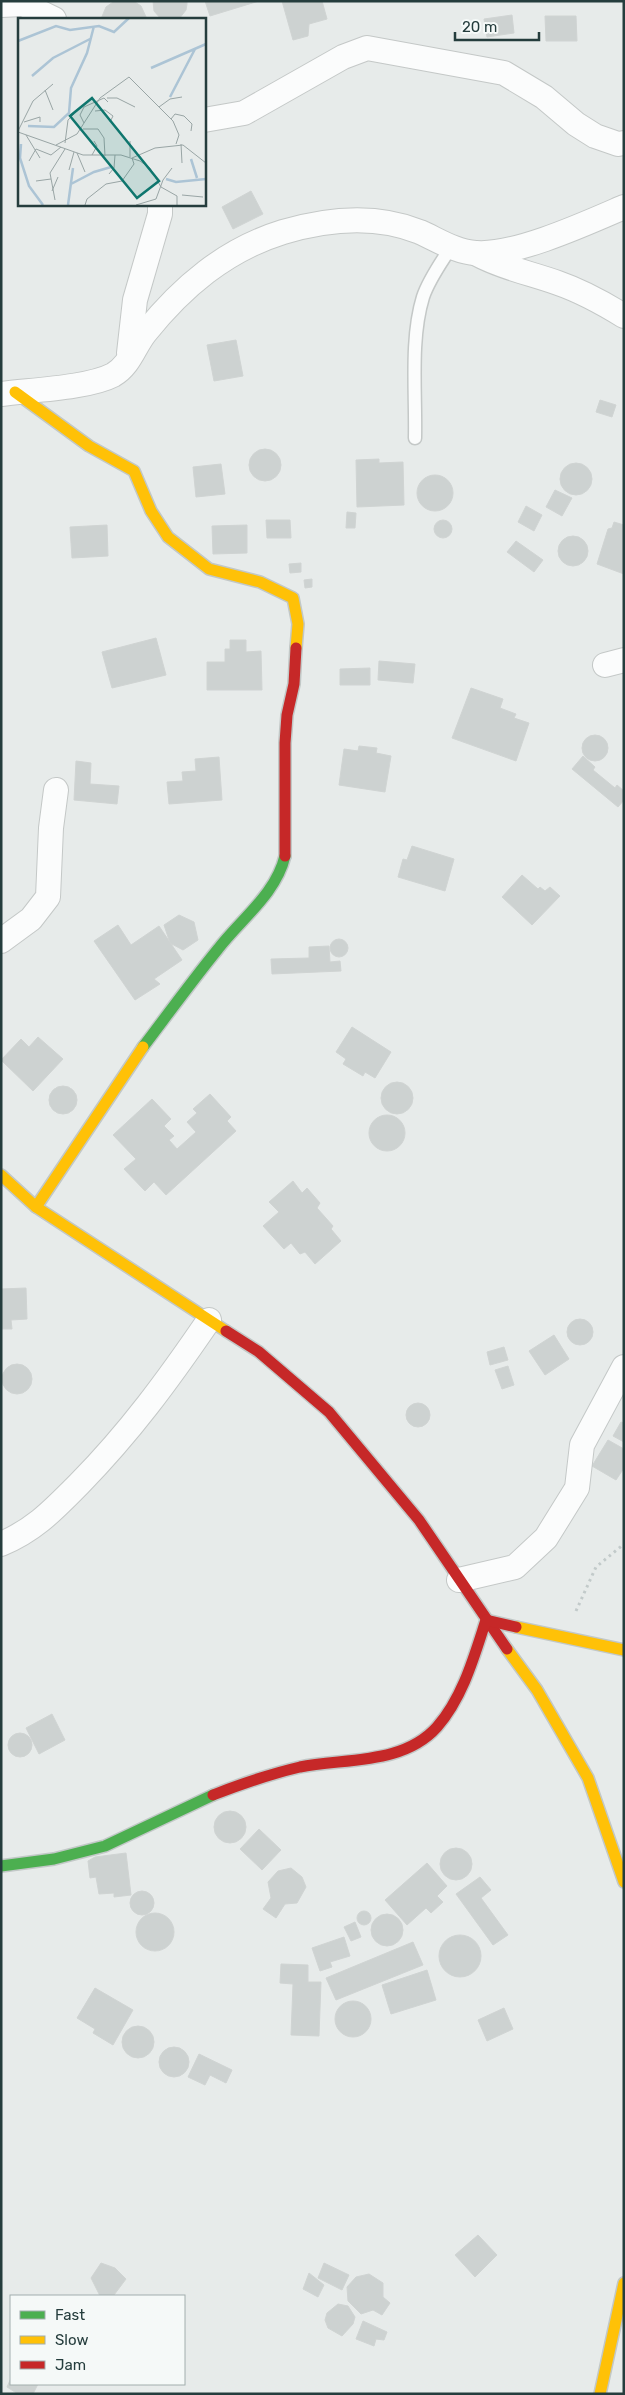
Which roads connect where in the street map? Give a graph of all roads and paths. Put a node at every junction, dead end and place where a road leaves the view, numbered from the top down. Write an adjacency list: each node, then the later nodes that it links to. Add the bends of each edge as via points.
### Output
1 (1, 5): 2 (street, via 23,4)
2 (52, 18)
3 (205, 120): 4 (street, via 244,113 342,57 367,48 504,72 544,97 595,136)
4 (624, 143)
5 (160, 205): 10 (street, via 135,300)
6 (624, 207): 8 (street, via 509,250)
7 (452, 247): 8 (street); 10 (street, via 419,231 382,221 338,220 282,232 228,255 194,280 142,337); 12 (lane, via 424,296 417,329)
8 (476, 253): 9 (street, via 497,265 558,283)
9 (624, 316)
10 (128, 361): 11 (street, via 113,375 87,382)
11 (8, 393): 16 (street, via 134,471 150,511 168,537 209,569 260,582 293,598 298,624 294,684 287,714 285,854 281,870 272,886 219,946 139,1053)
12 (415, 438)
13 (56, 790): 14 (street, via 48,897 30,918)
14 (1, 940)
15 (1, 1175): 16 (street)
16 (36, 1207): 17 (street)
17 (209, 1320): 19 (street, via 157,1395 108,1454 23,1535); 21 (street, via 259,1352 329,1412 419,1520)
18 (624, 1367): 21 (street, via 582,1445 577,1488 546,1538 515,1567)
19 (1, 1544)
20 (624, 1544): 23 (path, via 596,1567)
21 (459, 1580): 22 (street)
22 (486, 1620): 23 (street); 25 (street, via 454,1702 424,1739 368,1759 303,1767 241,1783 107,1845 54,1860); 26 (street, via 536,1690 588,1778)
23 (568, 1637): 24 (street)
24 (624, 1650)
25 (1, 1866)
26 (624, 1882)
27 (624, 2283): 28 (street)
28 (600, 2394)

